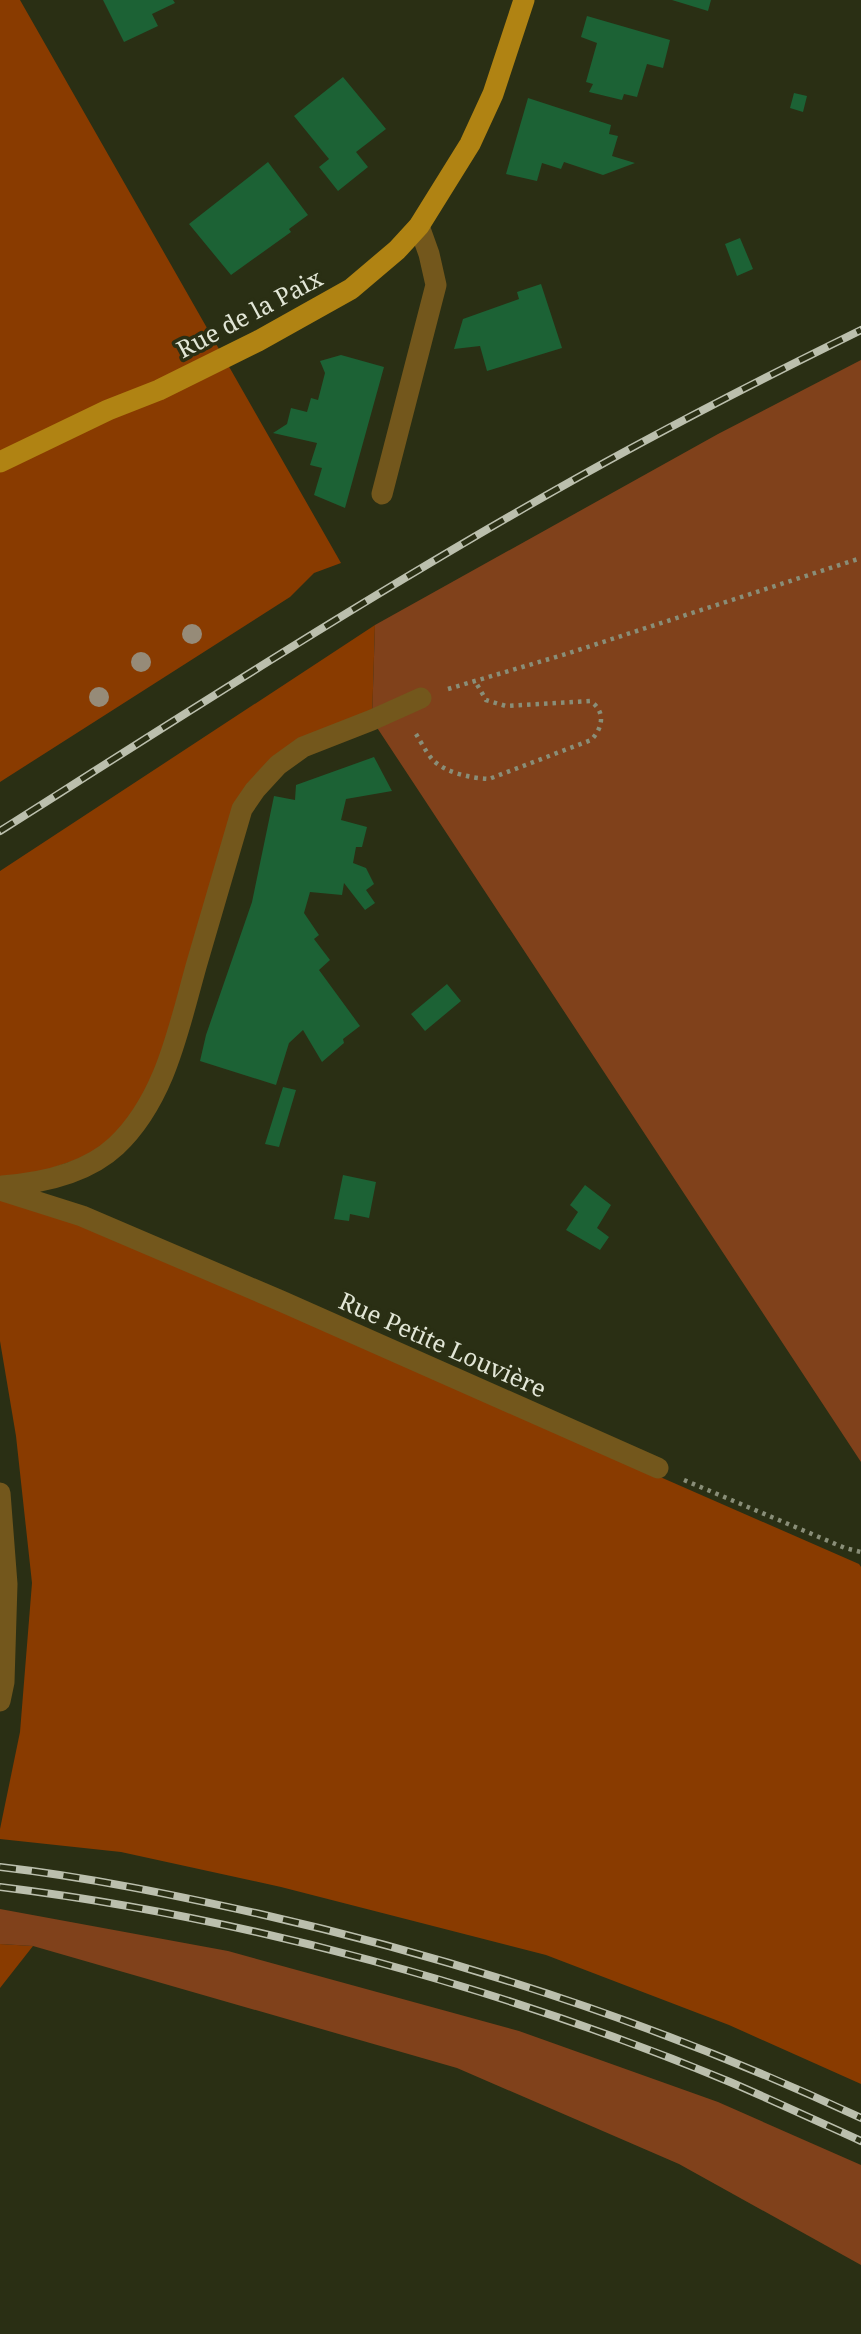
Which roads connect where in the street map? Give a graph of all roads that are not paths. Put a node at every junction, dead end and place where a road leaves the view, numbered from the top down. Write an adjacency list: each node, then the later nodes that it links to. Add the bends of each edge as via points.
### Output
1 (524, 0): 2 (main road, Rue de la Paix, via 493,94 470,144)
2 (419, 226): 3 (main road, Rue de la Paix, via 351,289 159,390); 4 (street, via 436,285)
3 (0, 462)
4 (382, 494)
5 (421, 698): 6 (street, Rue Petite Louvière, via 303,747 278,765 256,790 242,809 168,1065 146,1109 116,1146 85,1166 42,1181)
6 (0, 1188): 7 (street, Rue Petite Louvière, via 82,1216)
7 (658, 1468)
8 (0, 1493): 9 (street, via 7,1584)
9 (0, 1701)

